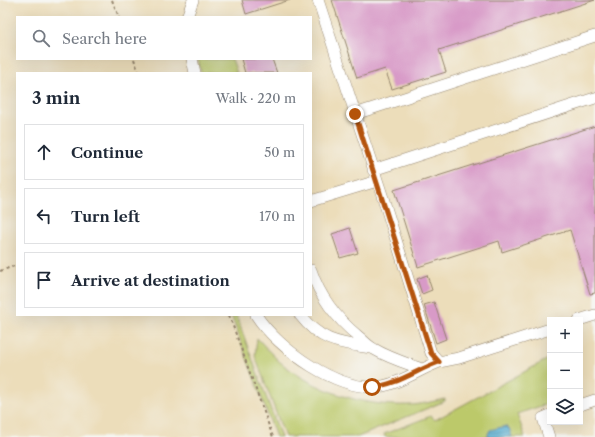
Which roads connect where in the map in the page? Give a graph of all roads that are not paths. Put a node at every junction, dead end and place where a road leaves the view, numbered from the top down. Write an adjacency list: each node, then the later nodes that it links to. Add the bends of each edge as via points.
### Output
1 (193, 0): 3 (lane)
2 (318, 0): 8 (lane)
3 (187, 16)
4 (595, 36): 8 (lane)
5 (192, 60): 6 (lane)
6 (195, 72)
7 (595, 98): 9 (lane)
8 (355, 114): 9 (lane)
9 (373, 170): 10 (lane)
10 (377, 181): 11 (lane); 19 (lane, via 431,353)
11 (312, 201)
12 (312, 273): 18 (lane, via 326,303)
13 (595, 315): 16 (lane)
14 (257, 316): 20 (lane, via 274,337 295,355 345,382 381,386 400,381)
15 (301, 316): 18 (lane, via 319,334 332,341)
16 (583, 319)
17 (547, 330): 19 (lane)
18 (372, 348): 20 (lane)
19 (439, 362): 20 (lane)
20 (422, 369)
21 (595, 400): 22 (lane)
22 (583, 404)
23 (547, 416): 24 (lane, via 543,418)
24 (549, 437)

